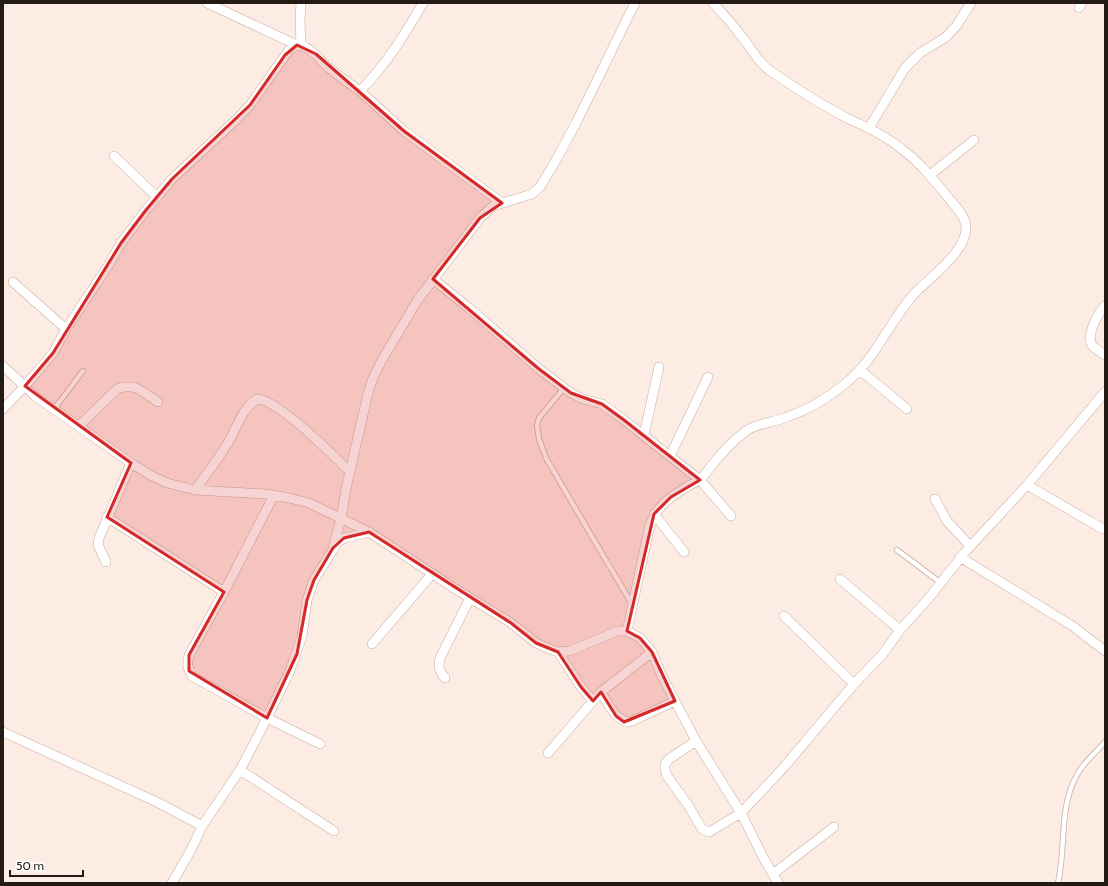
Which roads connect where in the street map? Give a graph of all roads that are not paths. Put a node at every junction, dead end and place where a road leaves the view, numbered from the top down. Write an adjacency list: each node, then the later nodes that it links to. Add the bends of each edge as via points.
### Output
1 (207, 3): 7 (street)
2 (301, 3): 7 (street)
3 (423, 3): 8 (street, via 397,46)
4 (636, 3): 14 (street, via 576,123 540,187 532,194)
5 (713, 3): 9 (street, via 740,34 757,59 768,69)
6 (972, 3): 9 (street, via 946,37 920,53 905,68)
7 (299, 45): 8 (street, via 316,54 328,68); 13 (street, via 289,50 237,119 172,179)
8 (360, 91): 14 (street, via 404,131)
9 (869, 128): 12 (street, via 902,148)
10 (974, 140): 12 (street)
11 (114, 156): 13 (street)
12 (930, 176): 23 (street, via 964,219 966,227 963,241 959,249 905,305)
13 (157, 197): 18 (street, via 121,244)
14 (502, 203): 15 (street, via 493,206 480,218)
15 (433, 279): 26 (street); 36 (street, via 417,301 373,378)
16 (13, 282): 18 (street)
17 (1105, 306): 19 (street, via 1090,338 1092,345)
18 (66, 329): 25 (street, via 53,353)
19 (1105, 355)
20 (3, 366): 25 (street)
21 (659, 367): 33 (street)
22 (83, 370): 31 (lane)
23 (860, 370): 30 (street); 37 (street, via 827,397 806,409 751,428 721,455)
24 (708, 377): 34 (street)
25 (25, 386): 29 (street); 31 (street)
26 (564, 387): 33 (street, via 583,399 602,404); 59 (lane, via 539,418 539,439 550,465)
27 (1105, 392): 38 (street)
28 (158, 402): 32 (street, via 136,387 124,386 117,389)
29 (3, 409)
30 (907, 409)
31 (54, 410): 32 (street)
32 (79, 426): 35 (street)
33 (644, 435): 34 (street)
34 (670, 456): 37 (street)
35 (131, 463): 39 (street, via 167,483); 44 (street)
36 (350, 471): 39 (street, via 293,420 268,401 256,399 245,410 230,440); 45 (street)
37 (700, 480): 42 (street, via 671,498); 43 (street)
38 (1027, 485): 46 (street); 48 (street)
39 (195, 490): 40 (street)
40 (274, 495): 45 (street, via 309,503); 57 (street)
41 (935, 499): 48 (street, via 947,521)
42 (654, 514): 51 (street); 59 (street)
43 (731, 516)
44 (107, 517): 53 (street, via 98,545); 57 (street)
45 (341, 519): 47 (street); 49 (street)
46 (1103, 529)
47 (369, 532): 49 (street, via 344,538); 54 (street)
48 (970, 546): 52 (street)
49 (333, 548): 72 (street, via 314,580 307,600 297,654)
50 (897, 550): 56 (lane)
51 (684, 552)
52 (960, 557): 56 (street); 64 (street, via 1074,627)
53 (106, 562)
54 (432, 574): 58 (street); 63 (street)
55 (840, 579): 61 (street)
56 (941, 583): 61 (street)
57 (224, 592): 72 (street, via 189,655 189,671 192,676)
58 (470, 598): 65 (street, via 511,622 536,643); 67 (street, via 440,658 438,666)
59 (632, 604): 62 (street)
60 (784, 616): 68 (street)
61 (900, 630): 68 (street, via 882,655)
62 (627, 631): 65 (street, via 617,631 570,651); 66 (street, via 640,638)
63 (372, 644)
64 (1105, 651)
65 (558, 652): 70 (street)
66 (652, 652): 69 (street); 71 (street)
67 (445, 678)
68 (854, 684): 79 (street, via 785,766)
69 (601, 692): 70 (street); 71 (street, via 616,716 624,722 630,722)
70 (593, 701): 77 (street)
71 (675, 701): 74 (street)
72 (267, 718): 76 (street); 78 (street)
73 (3, 732): 80 (street, via 159,803)
74 (696, 741): 79 (street); 79 (street, via 669,759 665,764 667,776 705,831 709,832)
75 (1105, 742): 86 (lane, via 1082,768 1066,802 1062,867)
76 (320, 744)
77 (548, 752)
78 (240, 770): 80 (street); 82 (street)
79 (741, 813): 83 (street)
80 (202, 826): 84 (street)
81 (834, 827): 83 (street)
82 (334, 831)
83 (773, 874): 85 (street)
84 (172, 883)
85 (778, 883)
86 (1058, 883)

